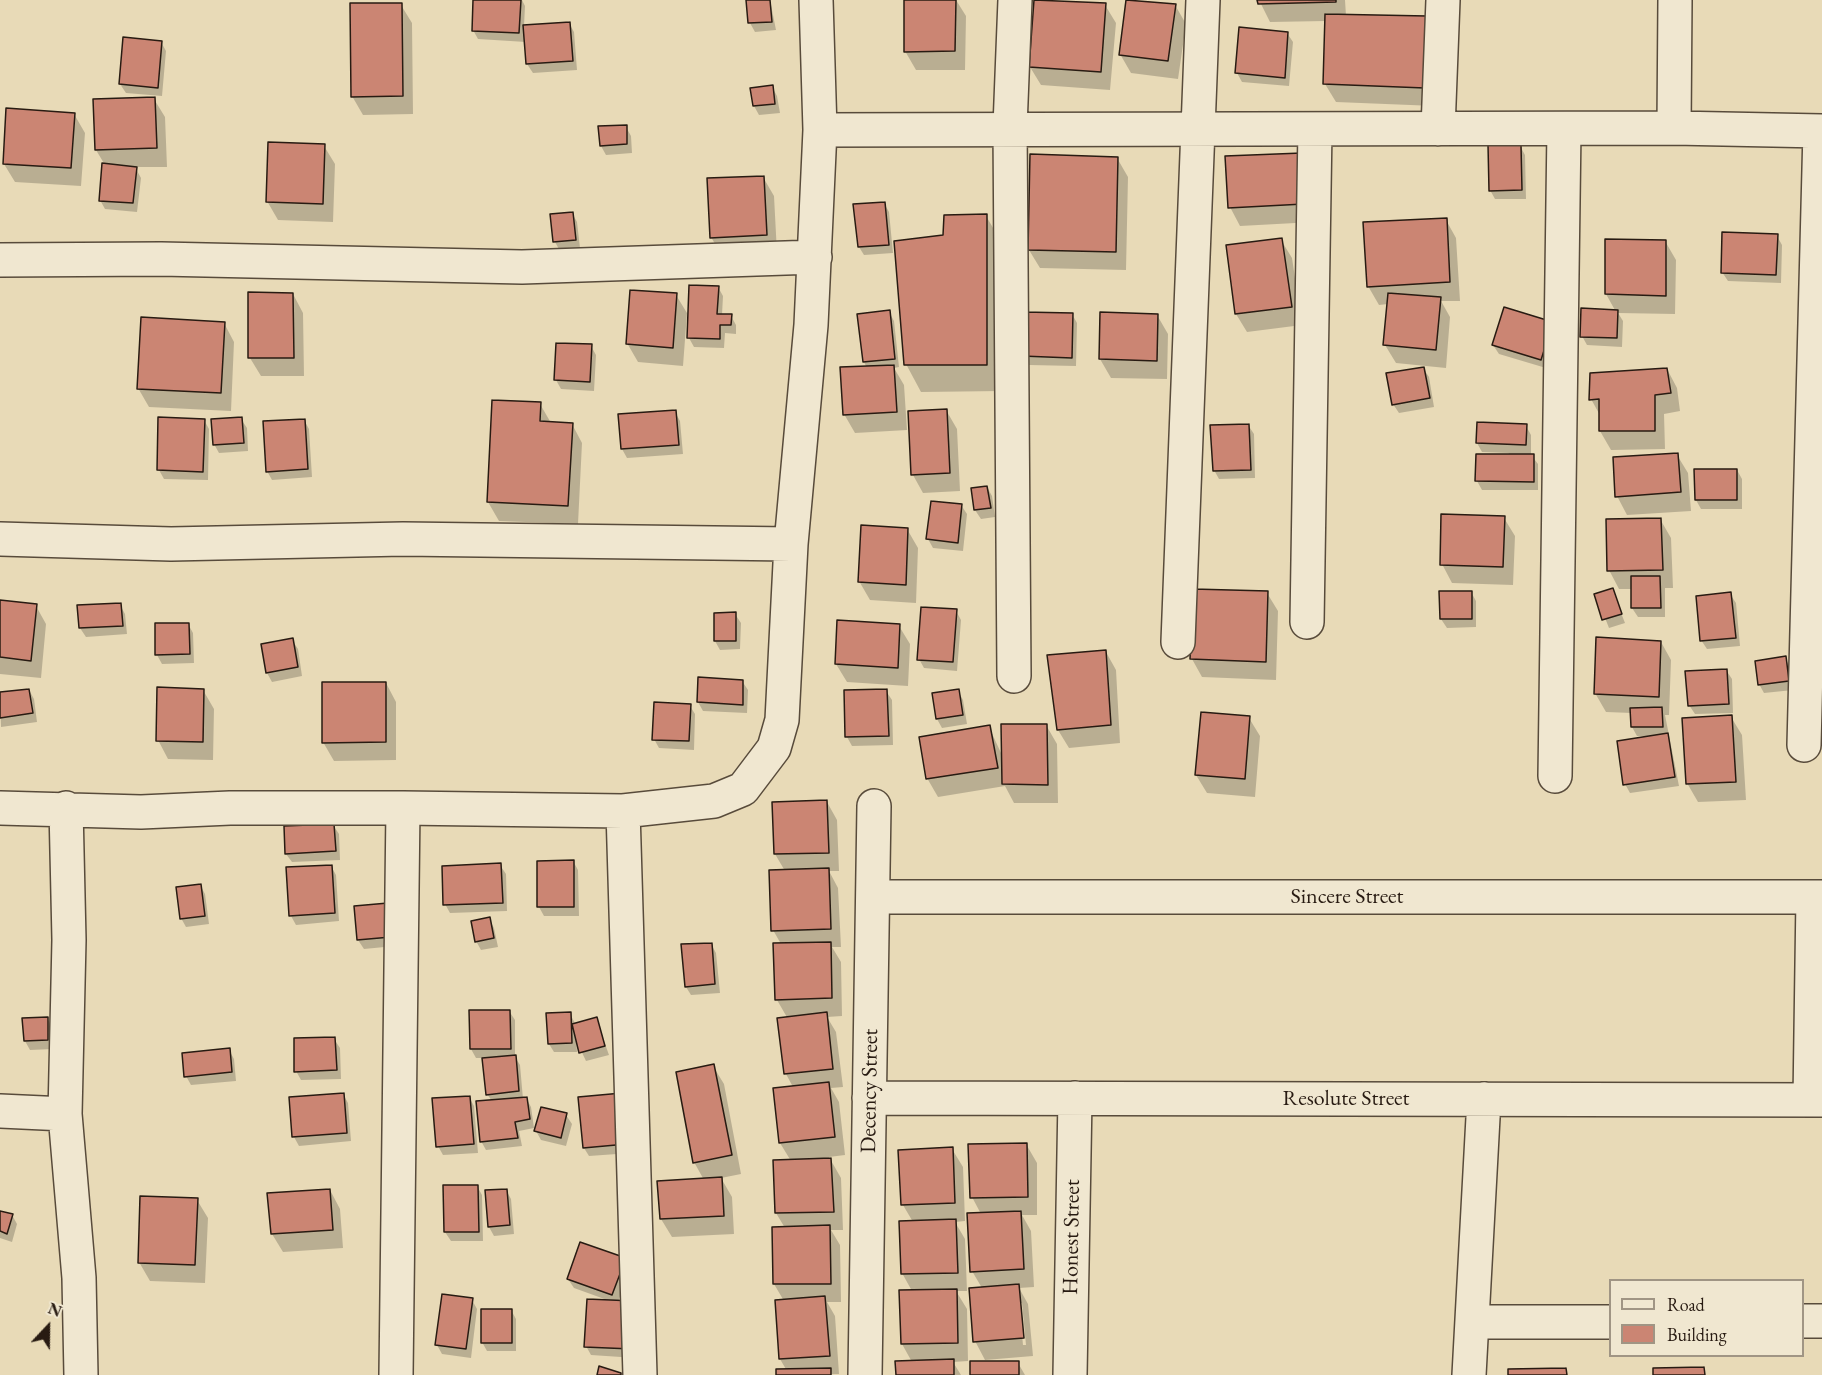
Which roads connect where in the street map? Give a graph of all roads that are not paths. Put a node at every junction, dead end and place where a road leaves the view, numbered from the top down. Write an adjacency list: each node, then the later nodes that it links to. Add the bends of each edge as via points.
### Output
1 (816, 0): 12 (street)
2 (1015, 0): 6 (street)
3 (1203, 0): 8 (street)
4 (1443, 0): 10 (street)
5 (1675, 0): 7 (street)
6 (1010, 127): 8 (street); 12 (street); 20 (street)
7 (1674, 128): 11 (street); 13 (street)
8 (1199, 129): 9 (street); 19 (street)
9 (1315, 129): 10 (street); 18 (street)
10 (1438, 129): 11 (street)
11 (1564, 129): 22 (street)
12 (820, 130): 14 (street)
13 (1821, 131): 21 (street)
14 (815, 257): 15 (street, via 522,267 161,259); 17 (street)
15 (0, 260)
16 (0, 539): 17 (street, via 171,544 403,539)
17 (791, 544): 27 (street, via 782,720 774,748 743,789 714,801)
18 (1307, 622)
19 (1178, 642)
20 (1014, 676)
21 (1804, 745)
22 (1555, 776)
23 (874, 806): 28 (street, Decency Street)
24 (0, 808): 25 (street)
25 (66, 808): 26 (street, via 141,812); 35 (street, via 69,940)
26 (403, 808): 27 (street); 41 (street)
27 (623, 811): 42 (street)
28 (873, 897): 29 (street, Sincere Street); 30 (street, Decency Street)
29 (1818, 897): 33 (street)
30 (869, 1098): 31 (street, Resolute Street); 43 (street, Decency Street)
31 (1075, 1098): 32 (street, Resolute Street); 44 (street, Honest Street)
32 (1484, 1099): 33 (street, Resolute Street); 38 (street)
33 (1816, 1100)
34 (0, 1111): 35 (street)
35 (65, 1114): 40 (street, via 79,1278)
36 (1804, 1321): 37 (street)
37 (1822, 1321)
38 (1472, 1322): 39 (street); 45 (street)
39 (1609, 1322)
40 (81, 1375)
41 (396, 1375)
42 (640, 1375)
43 (865, 1375)
44 (1070, 1375)
45 (1469, 1375)

